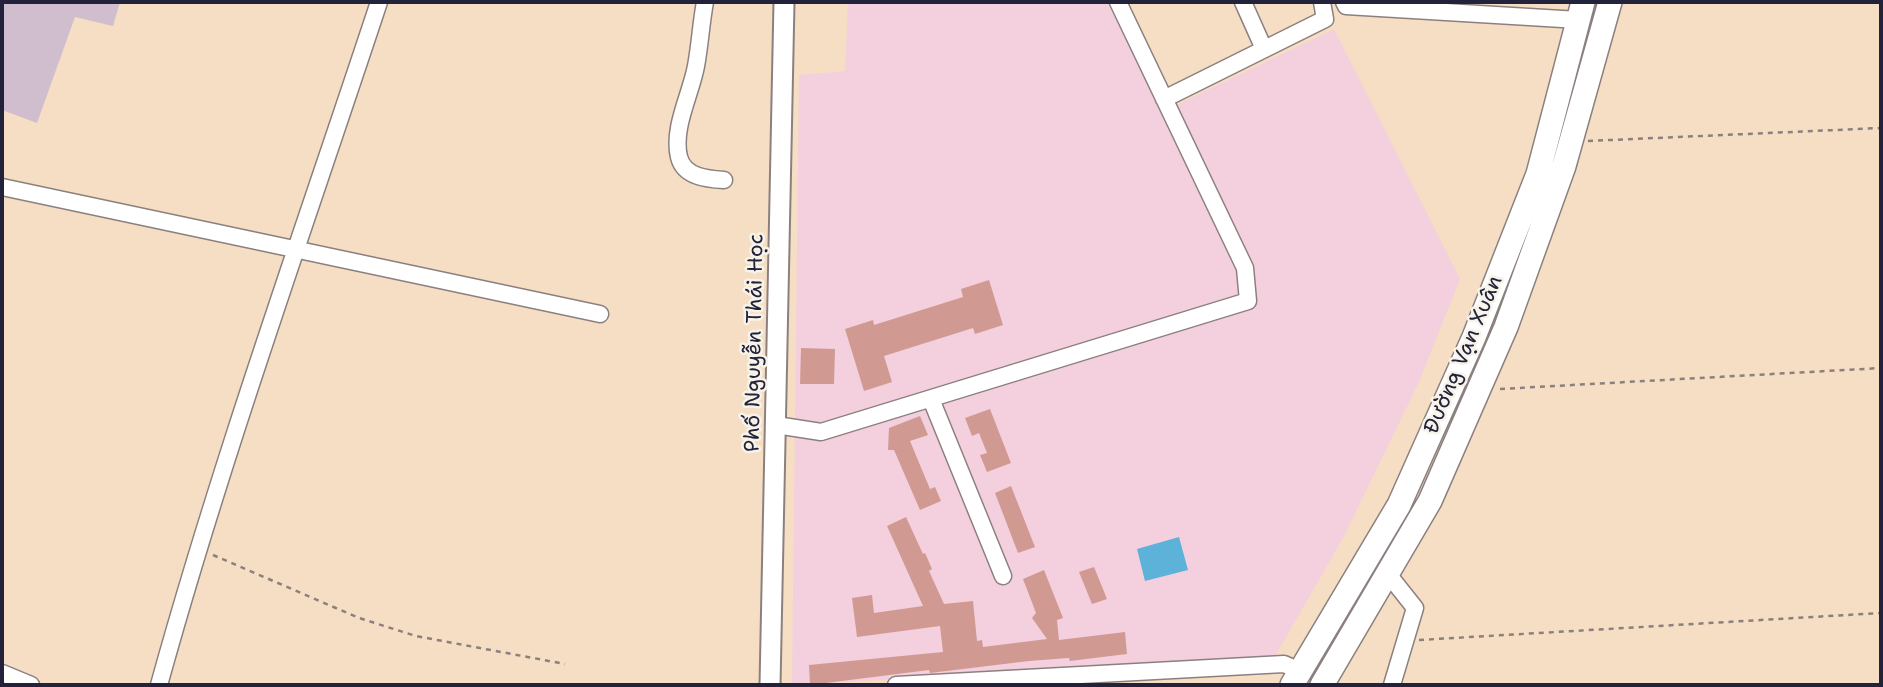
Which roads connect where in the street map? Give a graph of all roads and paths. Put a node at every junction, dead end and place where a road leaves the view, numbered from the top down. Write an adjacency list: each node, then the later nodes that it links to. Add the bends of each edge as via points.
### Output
1 (379, 2): 18 (street)
2 (705, 2): 14 (street, via 678,156 691,173)
3 (784, 2): 23 (main road, Phố Nguyễn Thái Học)
4 (1118, 2): 11 (street)
5 (1242, 2): 10 (street)
6 (1322, 2): 10 (street, via 1325,19)
7 (1344, 2): 9 (street, via 1346,6)
8 (1610, 2): 13 (highway, Đường Vạn Xuân)
9 (1581, 11): 16 (highway, Đường Vạn Xuân, via 1538,174)
10 (1264, 49): 11 (street)
11 (1164, 99): 22 (street, via 1245,268 1248,301)
12 (1881, 128): 13 (path)
13 (1571, 141): 17 (highway, Đường Vạn Xuân)
14 (724, 180)
15 (2, 187): 18 (street)
16 (1516, 230): 17 (highway); 31 (highway, Đường Vạn Xuân, via 1399,505)
17 (1538, 238): 21 (highway, Đường Vạn Xuân)
18 (296, 250): 19 (street); 24 (street)
19 (600, 314)
20 (1881, 368): 21 (path)
21 (1479, 390): 25 (highway, Đường Vạn Xuân, via 1430,501)
22 (931, 398): 23 (street, via 821,432); 26 (street)
23 (776, 425): 36 (main road, Phố Nguyễn Thái Học)
24 (197, 548): 29 (path, via 359,618 416,636); 35 (street)
25 (1388, 574): 28 (street, via 1415,608); 38 (highway, Đường Vạn Xuân)
26 (1003, 576)
27 (1881, 612): 28 (path)
28 (1405, 641): 39 (street)
29 (565, 664)
30 (2, 673): 34 (street)
31 (1296, 678): 32 (street, via 1284,664)
32 (1080, 680): 33 (street)
33 (996, 682): 37 (street)
34 (31, 685)
35 (159, 685)
36 (770, 685)
37 (899, 685)
38 (1321, 685)
39 (1392, 685)

